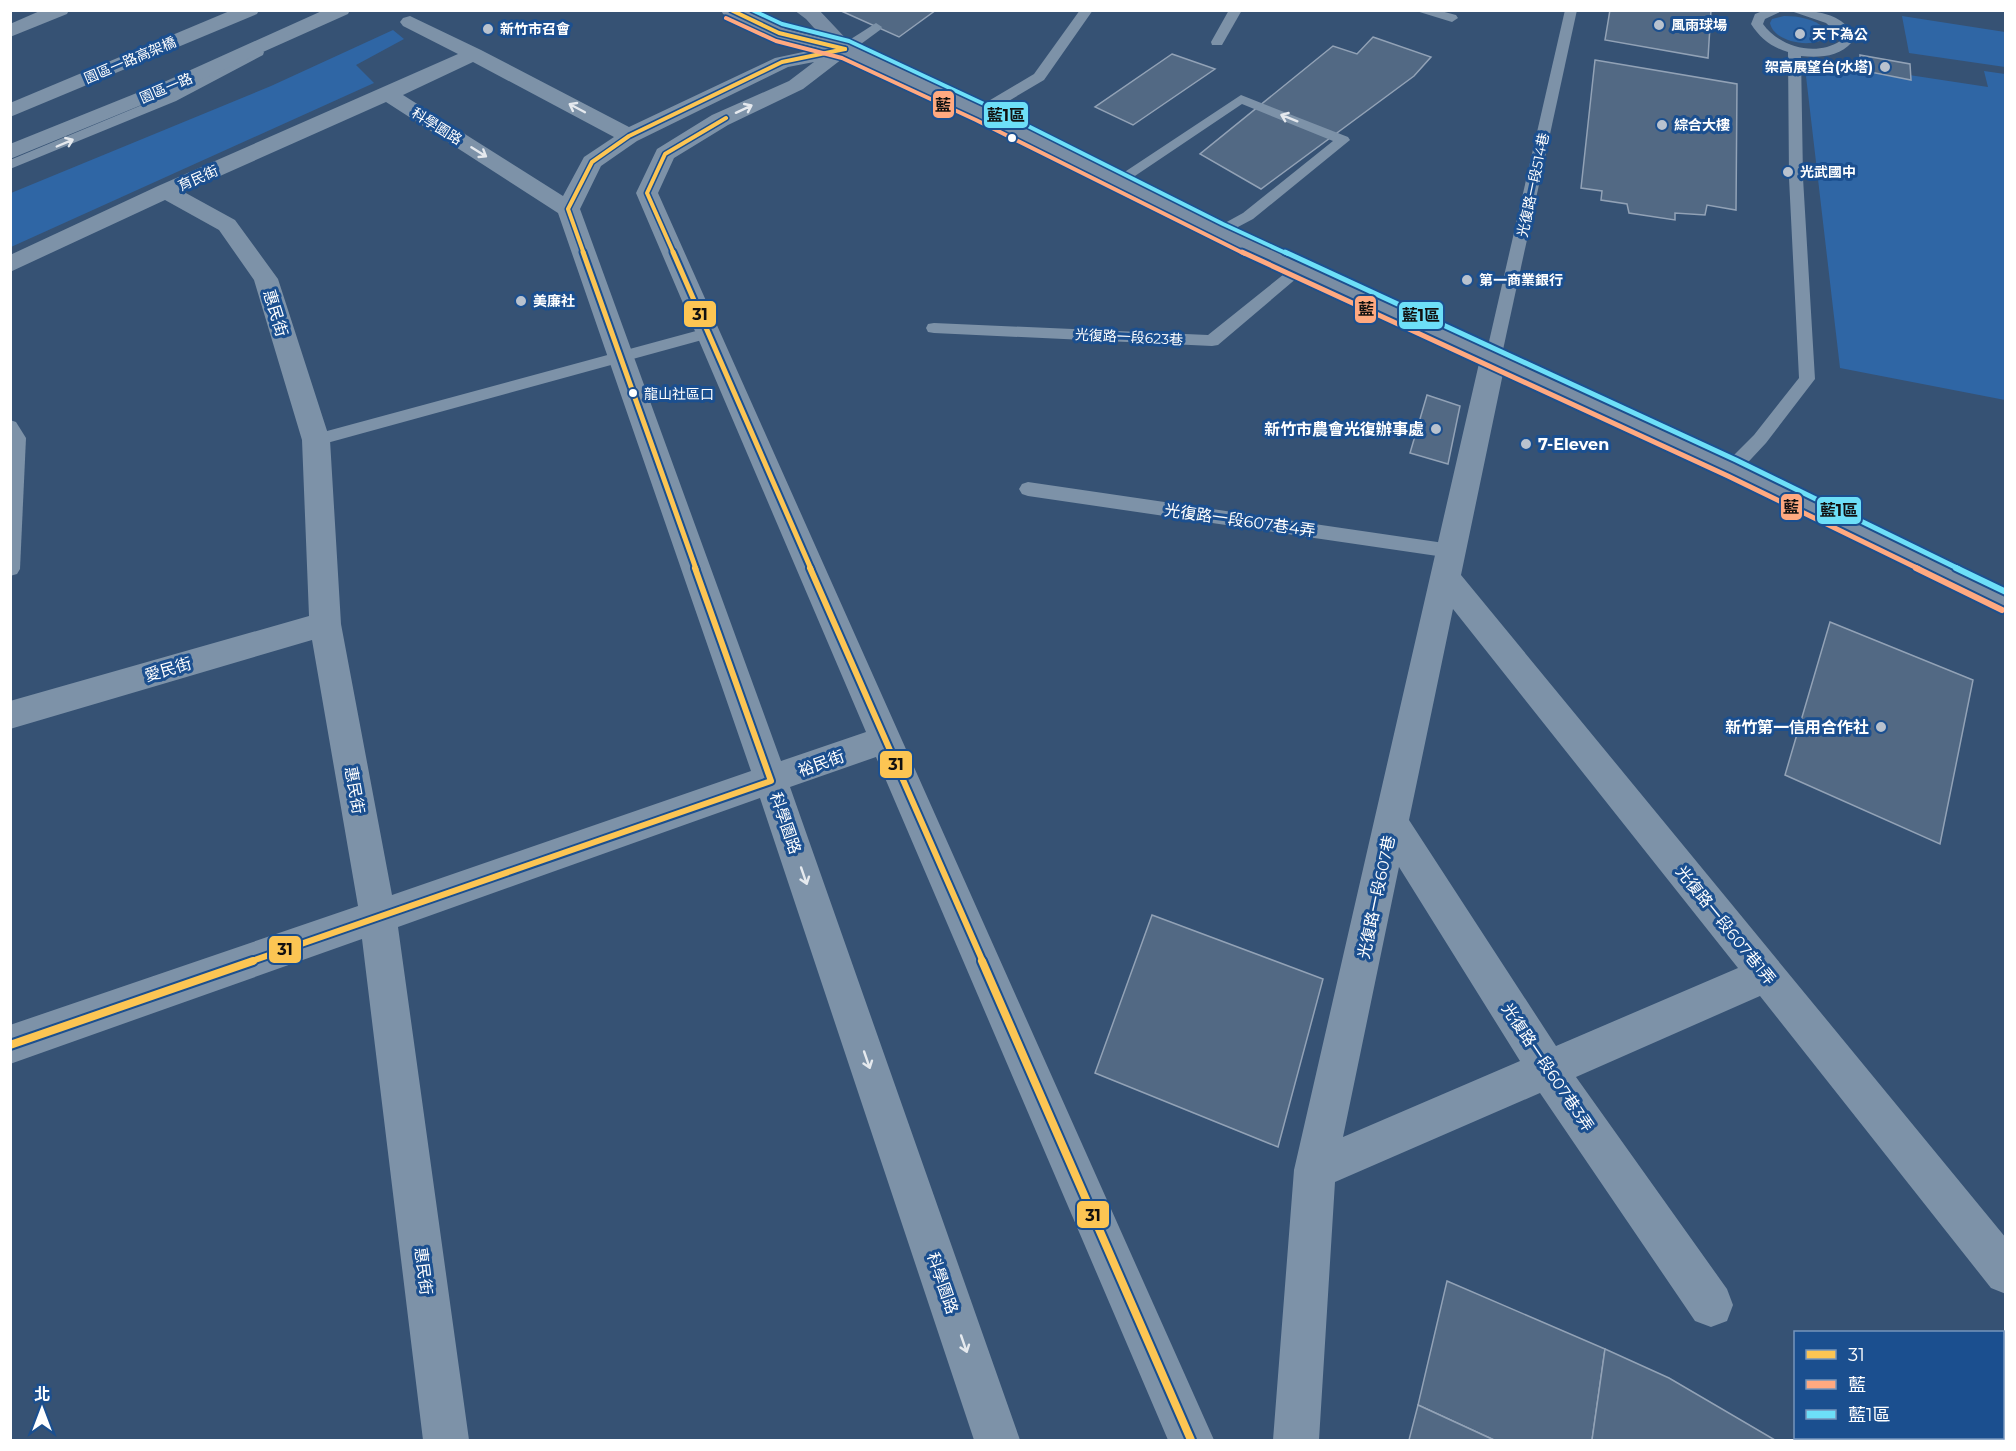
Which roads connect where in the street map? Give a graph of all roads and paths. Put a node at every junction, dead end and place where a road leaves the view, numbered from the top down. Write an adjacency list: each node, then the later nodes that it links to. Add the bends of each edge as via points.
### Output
1 (18, 10): 13 (street)
2 (60, 10): 17 (street)
3 (250, 10): 23 (street, 園區一路高架橋)
4 (730, 10): 19 (main road, via 779,33)
5 (803, 10): 19 (main road, via 813,15)
6 (1087, 10): 24 (lane, via 1039,77)
7 (1236, 10): 18 (lane)
8 (1419, 10): 14 (lane)
9 (1571, 10): 37 (lane, 光復路一段514巷)
10 (1778, 10): 20 (lane, via 1759,17 1757,24 1768,38)
11 (1794, 10): 20 (lane, via 1828,20 1842,30 1846,42 1833,51)
12 (333, 14): 26 (street, 園區一路); 27 (lane, one-way to 12, via 171,98)
13 (10, 15)
14 (1452, 18)
15 (410, 22): 21 (street)
16 (876, 27): 19 (lane)
17 (10, 31)
18 (1216, 42)
19 (845, 49): 24 (main road); 25 (street, via 782,62); 35 (street, one-way to 19, via 647,193 665,154 720,120 796,85)
20 (1794, 50): 40 (lane, via 1796,177 1807,380)
21 (474, 54): 22 (street, 科學園路); 25 (street, one-way to 21)
22 (387, 94): 29 (street, 育民街); 30 (street, 科學園路, one-way to 30)
23 (10, 111)
24 (980, 112): 28 (main road)
25 (629, 135): 30 (street, via 592,162)
26 (10, 152)
27 (10, 165)
28 (1118, 181): 31 (main road); 31 (lane, one-way to 28, via 1248,216 1343,140 1241,99)
29 (166, 191): 32 (street, 育民街); 39 (street, 惠民街, via 227,225 266,279)
30 (568, 209): 36 (street, 科學園路)
31 (1219, 232): 33 (main road)
32 (10, 265)
33 (1299, 269): 34 (lane, 光復路一段623巷, via 1212,341); 37 (main road)
34 (934, 328)
35 (707, 333): 36 (lane); 47 (street)
36 (619, 357): 39 (lane); 48 (street, 科學園路)
37 (1493, 358): 40 (main road); 42 (street, 光復路一段607巷)
38 (10, 426): 43 (lane, via 17,438)
39 (316, 440): 45 (street, 惠民街)
40 (1732, 468): 44 (main road)
41 (1028, 489): 42 (lane, 光復路一段607巷4弄)
42 (1448, 565): 49 (street, 光復路一段607巷); 51 (street, 光復路一段607巷1弄)
43 (10, 569)
44 (2006, 602)
45 (325, 624): 46 (street, 愛民街); 50 (street, 惠民街)
46 (10, 715)
47 (884, 740): 48 (street, 裕民街); 59 (street)
48 (771, 781): 50 (street, 裕民街); 58 (street, 科學園路, one-way to 58)
49 (1392, 824): 53 (street, 光復路一段607巷3弄); 54 (street, 光復路一段607巷)
50 (378, 918): 52 (street, 裕民街); 57 (street, 惠民街)
51 (1766, 975): 53 (street); 55 (street, 光復路一段607巷1弄)
52 (10, 1045)
53 (1548, 1070): 54 (street); 56 (street, 光復路一段607巷3弄)
54 (1315, 1170): 60 (street, 光復路一段607巷)
55 (2006, 1272)
56 (1711, 1305)
57 (446, 1440)
58 (997, 1440)
59 (1191, 1440)
60 (1296, 1440)

